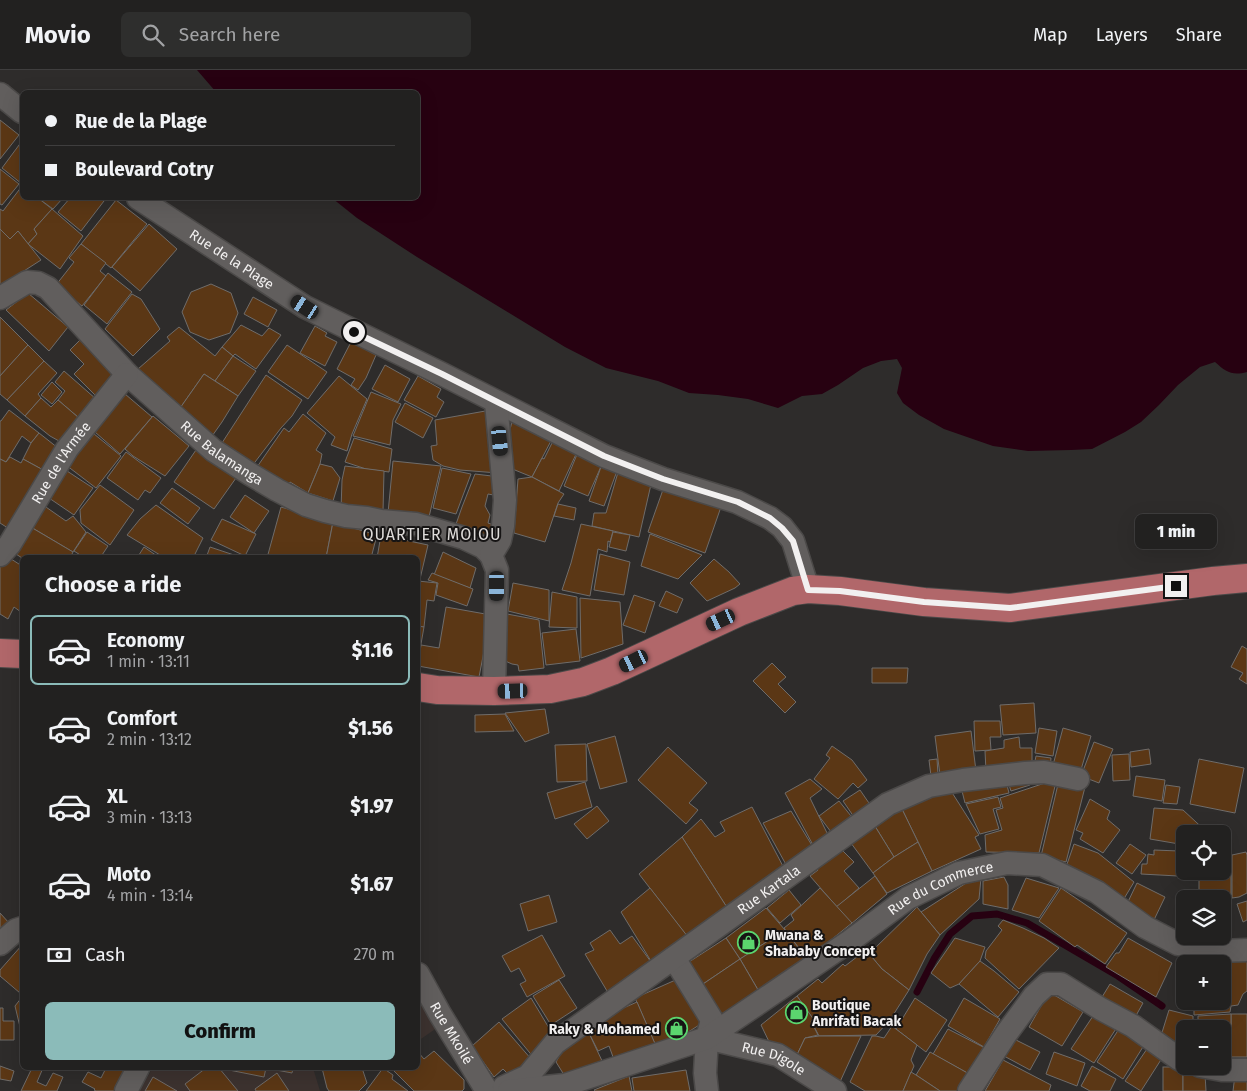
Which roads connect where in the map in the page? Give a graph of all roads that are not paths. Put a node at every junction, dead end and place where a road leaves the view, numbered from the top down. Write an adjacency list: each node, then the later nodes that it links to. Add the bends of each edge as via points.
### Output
1 (0, 94): 2 (street)
2 (20, 110)
3 (141, 200): 6 (street, Rue de la Plage, via 305,307)
4 (0, 298): 5 (street, Rue Balamanga, via 27,282 38,282 48,288)
5 (128, 374): 7 (street, Rue de l'Armée, via 67,449 10,544); 8 (street, Rue Balamanga, via 213,450 306,505 346,516 441,530 483,547)
6 (496, 402): 8 (street, via 505,500 504,526); 10 (street, Rue de la Plage, via 604,456 663,479 738,502 770,518 793,541)
7 (0, 555)
8 (491, 555): 14 (street, via 497,570)
9 (1247, 578): 10 (main road, via 1010,608)
10 (808, 590): 14 (main road, via 793,591 739,612 583,682 550,689)
11 (0, 653): 12 (main road)
12 (20, 654)
13 (420, 688): 14 (main road)
14 (494, 691)
15 (1078, 779): 19 (street, Rue Kartala, via 1044,772 963,780 929,786 888,804)
16 (20, 929): 17 (street)
17 (0, 944)
18 (1247, 950): 21 (street, Rue du Commerce, via 1219,951 1178,944 1096,892 1042,865 1007,863 959,873 908,898 850,942)
19 (674, 958): 21 (street, via 712,1020); 28 (street, Rue Kartala, via 555,1043 528,1076)
20 (420, 978): 27 (street, Rue Mkoilé)
21 (707, 1038): 29 (street, Rue du Commerce, via 565,1085); 30 (street); 31 (street, Rue Digole, via 778,1055)
22 (1176, 1057): 32 (street, via 1133,1026 1061,984 1047,984 1006,1034)
23 (137, 1070): 26 (street)
24 (1231, 1070): 25 (street)
25 (1247, 1070)
26 (126, 1091)
27 (487, 1091)
28 (494, 1091)
29 (509, 1091)
30 (707, 1091)
31 (835, 1091)
32 (969, 1091)

